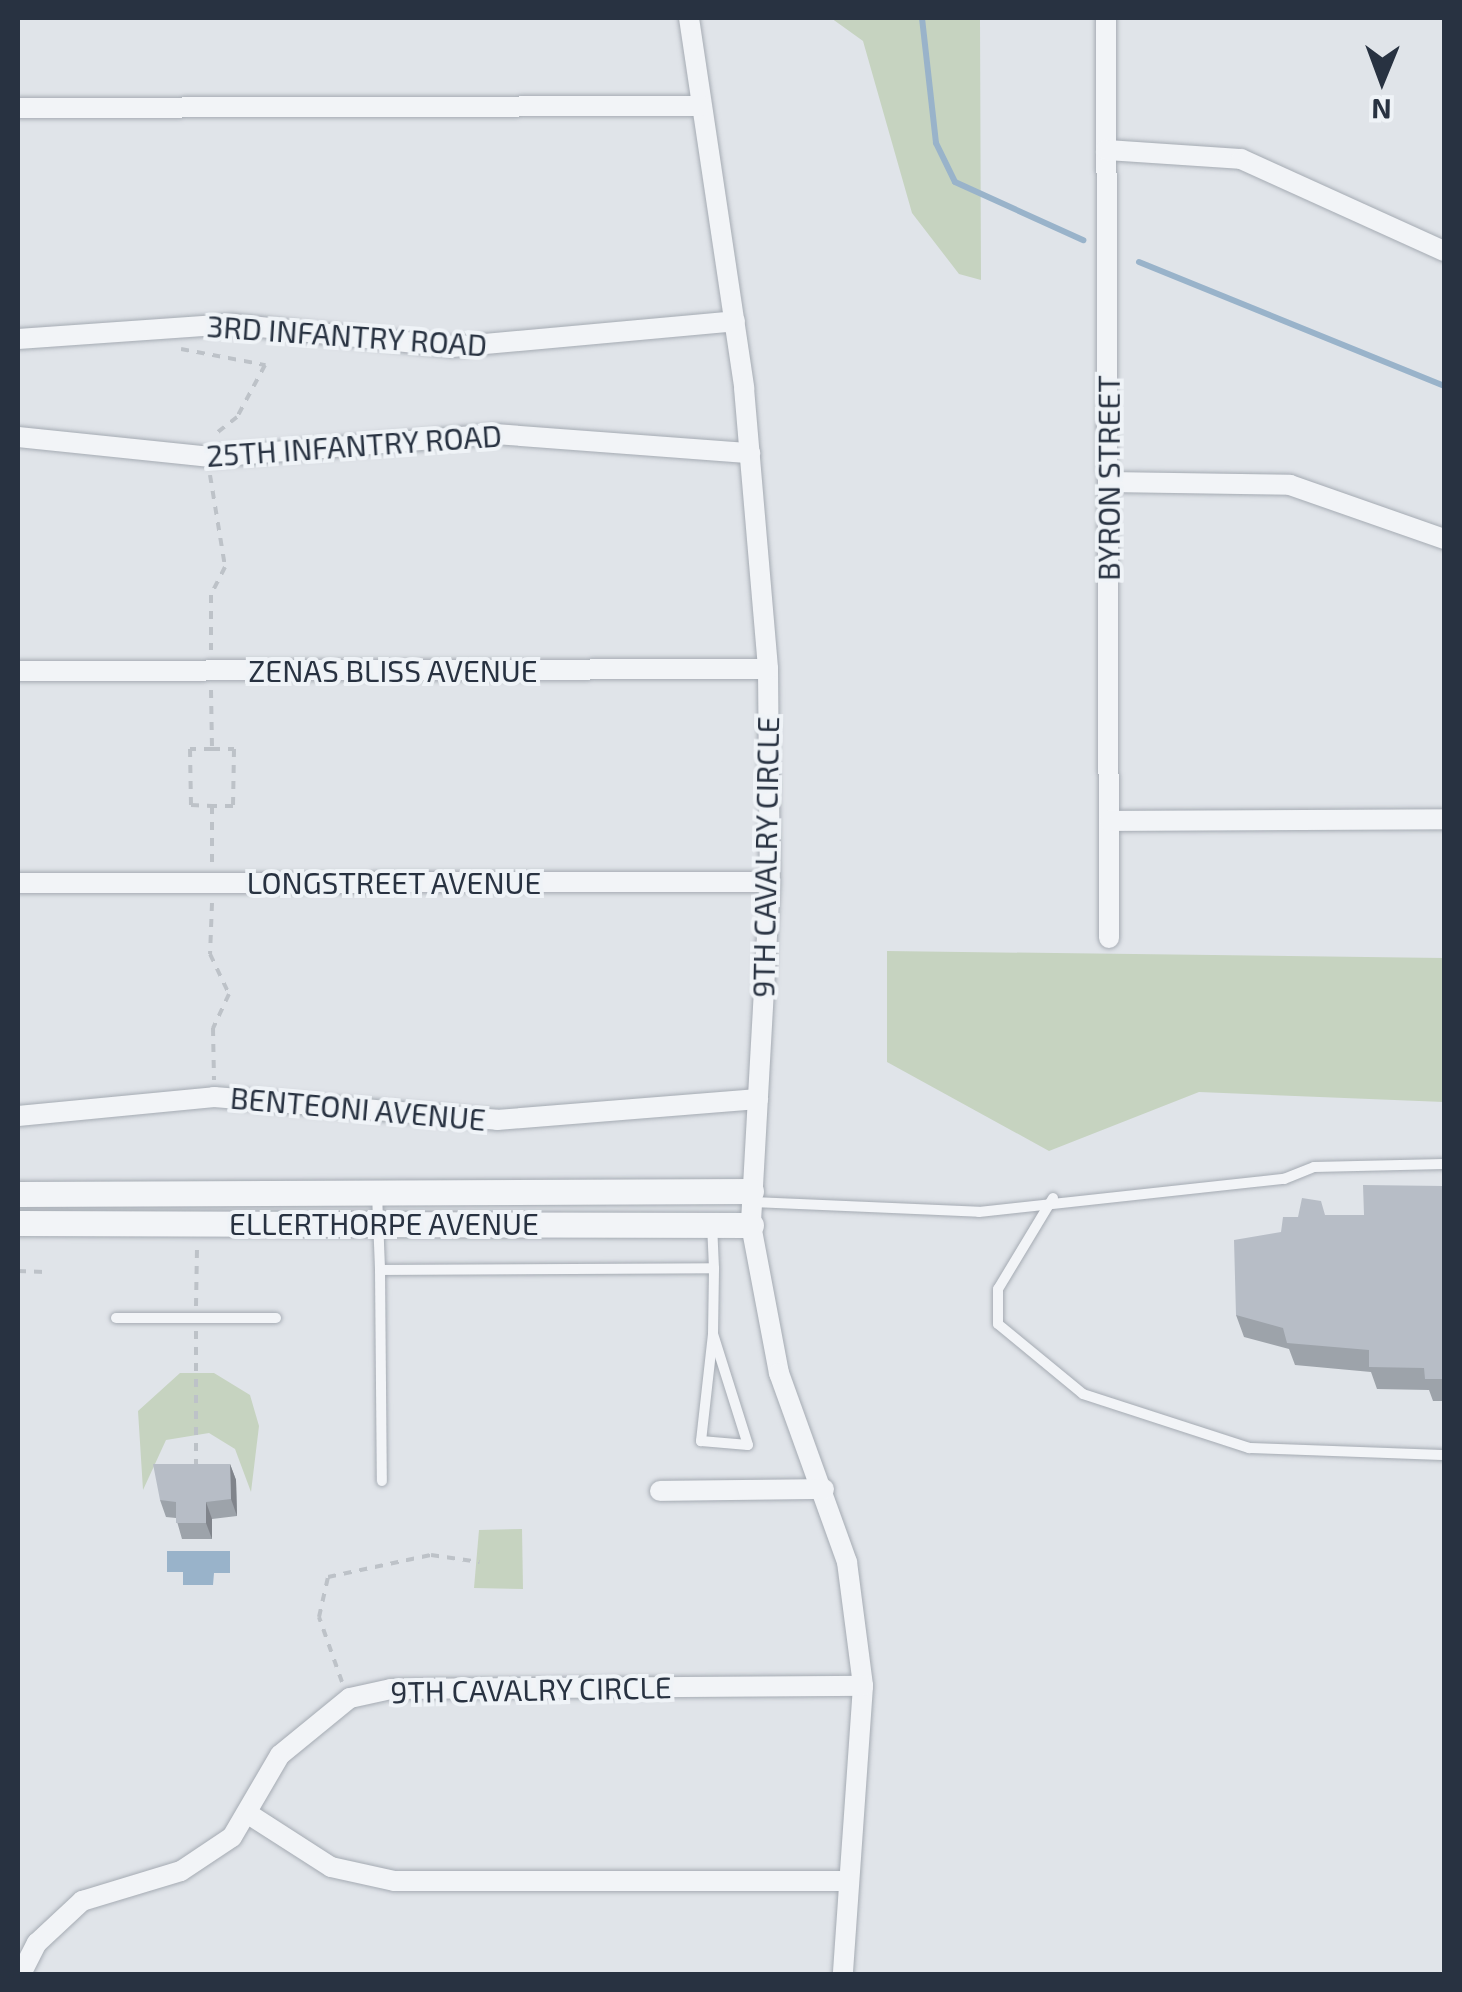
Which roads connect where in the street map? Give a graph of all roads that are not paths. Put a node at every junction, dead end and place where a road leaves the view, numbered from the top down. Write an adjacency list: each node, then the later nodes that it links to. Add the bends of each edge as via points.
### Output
1 (689, 18): 3 (street, 9TH CAVALRY CIRCLE)
2 (1106, 18): 5 (street, BYRON STREET)
3 (701, 106): 4 (street); 7 (street, 9TH CAVALRY CIRCLE)
4 (18, 108)
5 (1106, 150): 6 (street, via 1241,159); 11 (street, BYRON STREET)
6 (1444, 251)
7 (736, 321): 8 (street, 3RD INFANTRY ROAD, via 452,347 231,324); 10 (street, 9TH CAVALRY CIRCLE)
8 (18, 339)
9 (18, 436): 10 (street, 25TH INFANTRY ROAD, via 211,457 495,434)
10 (750, 453): 13 (street, 9TH CAVALRY CIRCLE)
11 (1108, 482): 12 (street, via 1290,485); 16 (street, BYRON STREET)
12 (1444, 540)
13 (768, 669): 14 (street, ZENAS BLISS AVENUE); 17 (street, 9TH CAVALRY CIRCLE)
14 (18, 671)
15 (1444, 819): 16 (street)
16 (1109, 821): 19 (street, BYRON STREET)
17 (770, 882): 18 (street, LONGSTREET AVENUE); 20 (street, 9TH CAVALRY CIRCLE)
18 (18, 883)
19 (1110, 938)
20 (758, 1099): 21 (street, BENTEONI AVENUE, via 498,1120 214,1097); 26 (street, 9TH CAVALRY CIRCLE)
21 (18, 1116)
22 (1444, 1164): 25 (lane, via 1314,1167 1284,1179)
23 (377, 1193): 24 (street, ELLERTHORPE AVENUE); 26 (street, ELLERTHORPE AVENUE); 29 (lane)
24 (18, 1194)
25 (1054, 1198): 26 (lane, via 892,1215); 35 (lane, via 998,1289 998,1324 1082,1394 1249,1448)
26 (751, 1206): 27 (street, ELLERTHORPE AVENUE); 37 (street, 9TH CAVALRY CIRCLE, via 779,1372)
27 (712, 1222): 29 (street, ELLERTHORPE AVENUE); 30 (lane)
28 (18, 1223): 29 (street, ELLERTHORPE AVENUE)
29 (378, 1223): 31 (lane)
30 (714, 1268): 31 (lane); 34 (lane)
31 (380, 1270): 36 (lane)
32 (116, 1318): 33 (lane)
33 (276, 1318)
34 (714, 1334): 34 (lane, via 752,1437 748,1445 701,1441)
35 (1444, 1455)
36 (382, 1482)
37 (824, 1489): 38 (street); 39 (street, 9TH CAVALRY CIRCLE, via 847,1562)
38 (660, 1491)
39 (863, 1686): 40 (street, 9TH CAVALRY CIRCLE, via 372,1691 299,1733); 41 (street, 9TH CAVALRY CIRCLE)
40 (250, 1815): 41 (street, via 330,1866 394,1881); 42 (street, 9TH CAVALRY CIRCLE, via 180,1871 82,1901 36,1943)
41 (846, 1881): 43 (street, 9TH CAVALRY CIRCLE)
42 (20, 1974)
43 (843, 1974)

